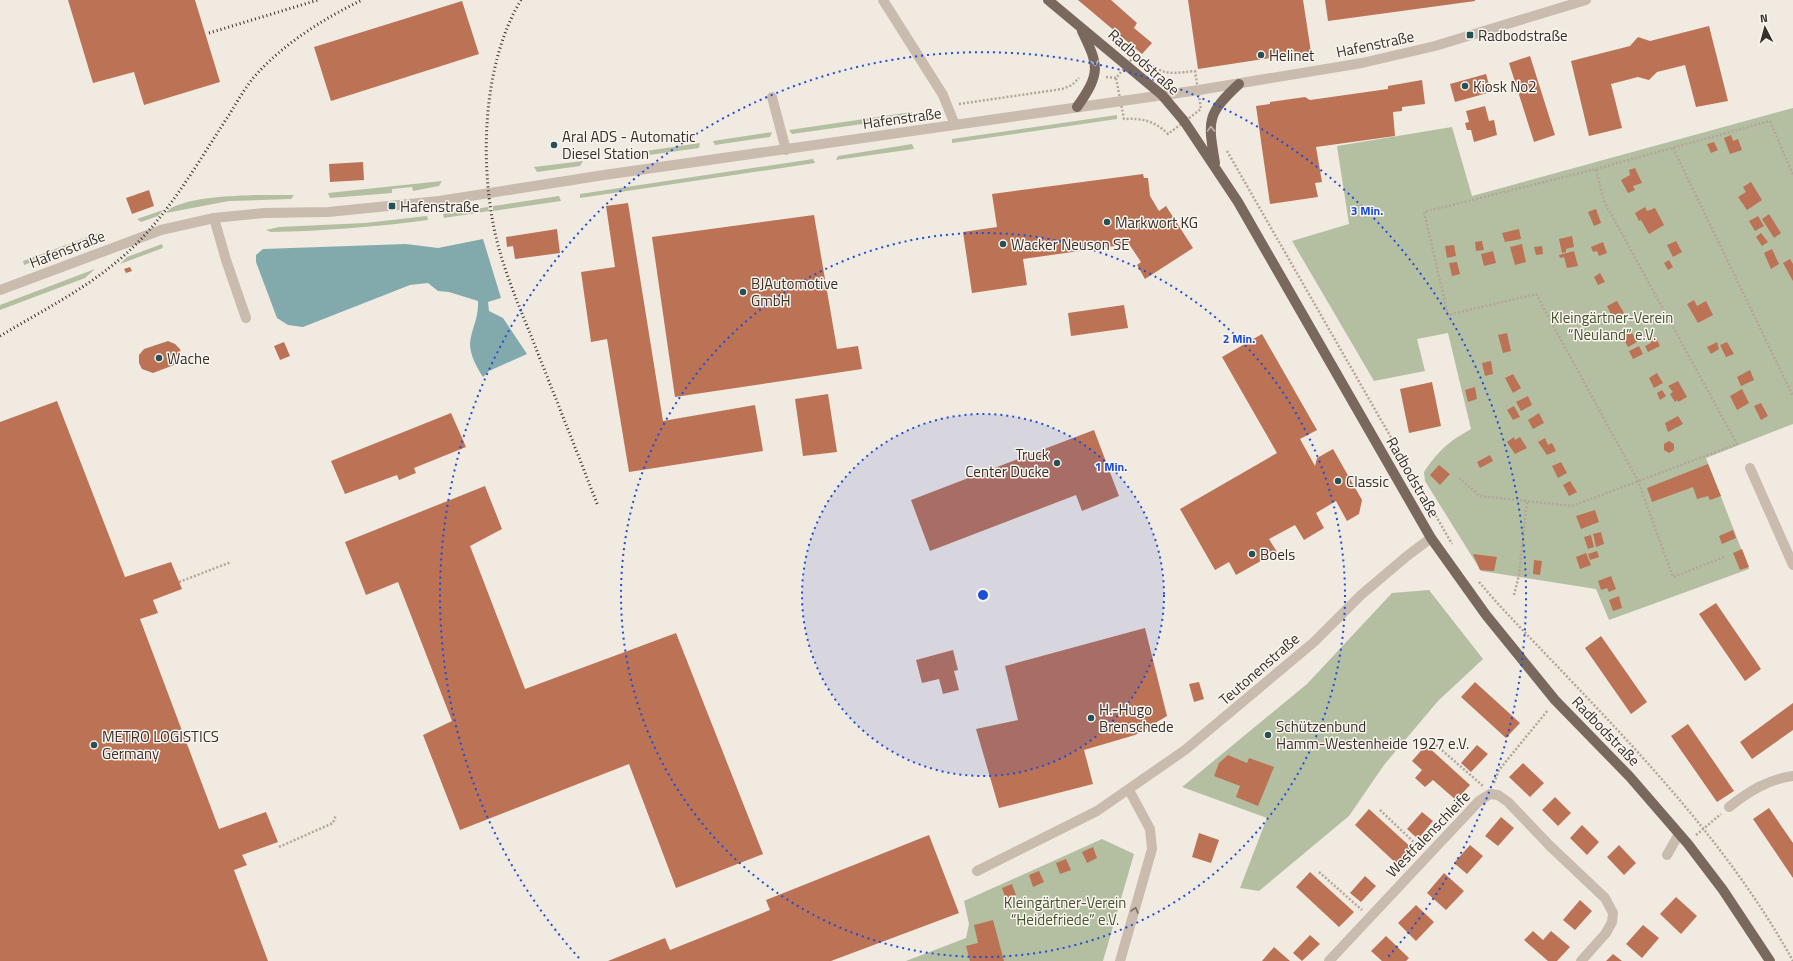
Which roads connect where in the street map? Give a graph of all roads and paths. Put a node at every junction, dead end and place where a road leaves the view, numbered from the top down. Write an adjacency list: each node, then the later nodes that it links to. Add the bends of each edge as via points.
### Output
1 (883, 0): 9 (street, via 911,41)
2 (1048, 0): 4 (main road, Radbodstraße)
3 (1586, 0): 6 (street, Hafenstraße, via 1435,46 1362,63)
4 (1081, 27): 7 (main road, Radbodstraße); 10 (main road, one-way to 10, via 1093,53 1096,70 1092,84)
5 (1083, 74): 9 (path, via 1072,85 1062,89)
6 (1239, 84): 7 (street, Hafenstraße); 12 (main road, via 1223,99)
7 (1162, 95): 10 (street, Hafenstraße); 17 (main road, Radbodstraße)
8 (772, 97): 16 (street)
9 (947, 105): 13 (street)
10 (1077, 106): 13 (street, Hafenstraße)
11 (1201, 109): 12 (path)
12 (1213, 115): 17 (main road, one-way to 12, via 1210,129)
13 (955, 125): 16 (street, Hafenstraße)
14 (1223, 144): 29 (path)
15 (1673, 148): 18 (path); 19 (path, via 1770,121); 23 (path)
16 (786, 150): 20 (street, Hafenstraße, via 439,201 328,212 264,213)
17 (1216, 167): 28 (main road, Radbodstraße)
18 (1596, 169): 26 (path, via 1604,201 1737,444); 26 (path, via 1424,212 1448,315 1536,294)
19 (1793, 175)
20 (214, 218): 21 (street, Hafenstraße, via 161,230); 22 (street)
21 (0, 290)
22 (246, 318)
23 (1793, 396)
24 (1750, 468): 32 (street)
25 (1459, 478): 27 (path, via 1480,496)
26 (1638, 481): 27 (path, via 1572,506); 30 (path, via 1673,577)
27 (1527, 501): 35 (path, via 1519,575)
28 (1431, 538): 36 (main road, Radbodstraße, via 1486,615); 39 (street, Teutonenstraße, via 1361,595 1314,642 1237,708 1196,742)
29 (1453, 545)
30 (1724, 557)
31 (231, 562): 34 (path)
32 (1793, 565)
33 (1474, 576): 44 (path, via 1675,793)
34 (179, 582)
35 (1514, 595)
36 (1555, 700): 40 (path, via 1499,770); 45 (main road, Radbodstraße, via 1630,777)
37 (1436, 745): 40 (path)
38 (1793, 776): 41 (street, via 1781,778 1750,791)
39 (1130, 790): 50 (street, Teutonenstraße, via 1097,811); 53 (street, one-way to 39, via 1152,849 1150,829)
40 (1490, 794): 48 (street, Westfalenschleife, via 1479,800); 55 (street, Westfalenschleife, via 1498,795 1508,802 1610,906 1613,913 1612,922 1606,933)
41 (1729, 808): 44 (path)
42 (1380, 810): 48 (path)
43 (336, 815): 47 (path, via 333,823)
44 (1702, 829): 46 (path); 57 (path, via 1750,892)
45 (1679, 834): 46 (main road, Radbodstraße); 49 (street)
46 (1688, 844): 56 (main road, Radbodstraße)
47 (279, 847)
48 (1428, 855): 52 (street, Westfalenschleife)
49 (1667, 855)
50 (978, 871)
51 (1319, 872): 52 (path)
52 (1370, 917): 54 (street, Westfalenschleife)
53 (1120, 961)
54 (1329, 961)
55 (1581, 961)
56 (1770, 961)
57 (1793, 961)

